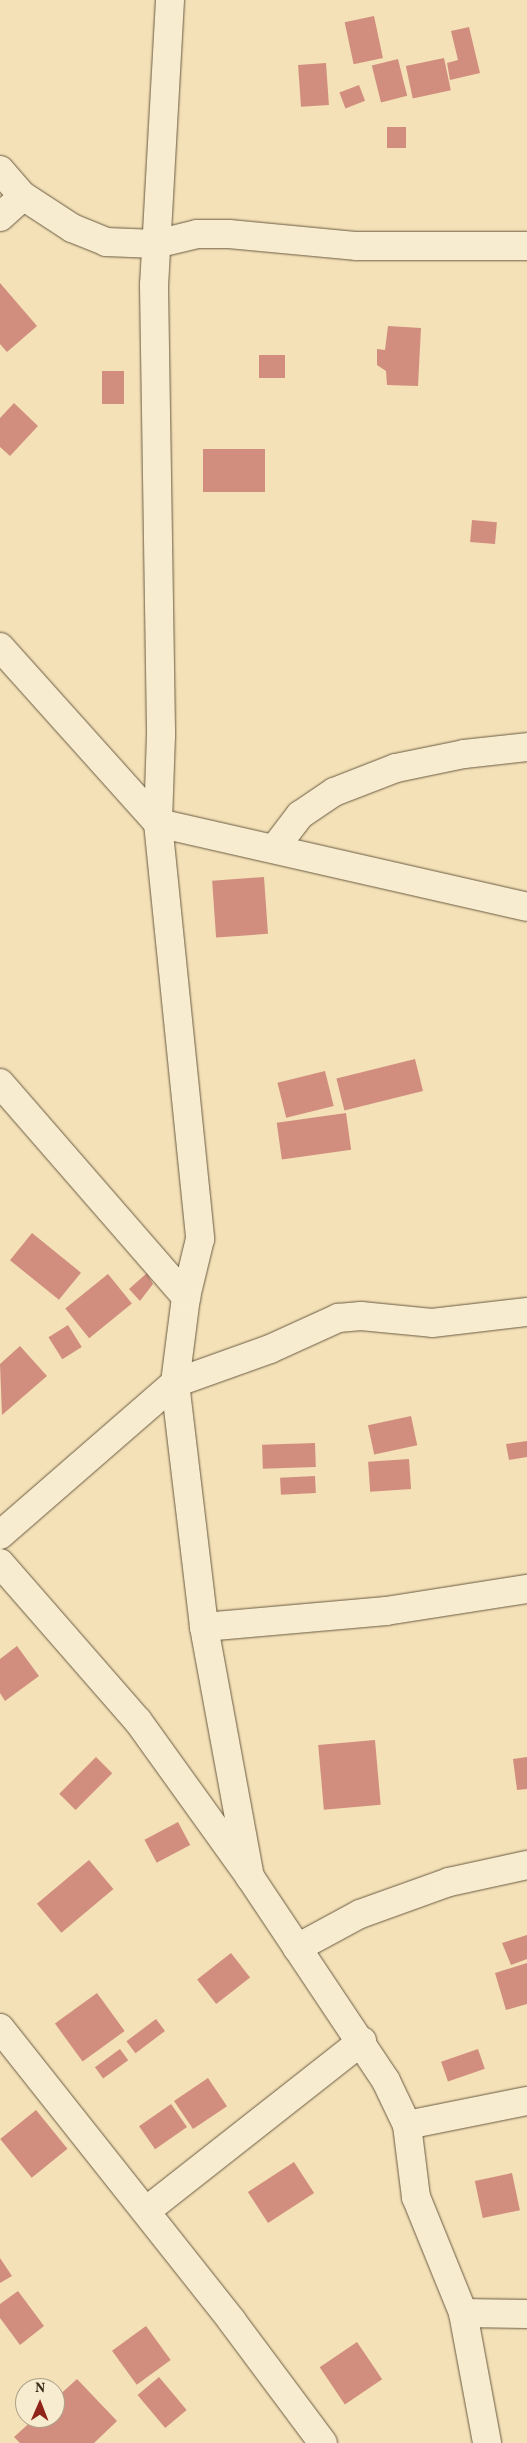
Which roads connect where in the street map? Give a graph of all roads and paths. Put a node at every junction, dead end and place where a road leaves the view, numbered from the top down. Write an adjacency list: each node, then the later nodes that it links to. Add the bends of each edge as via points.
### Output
1 (170, 0): 5 (street)
2 (0, 170): 3 (street)
3 (23, 196): 4 (street); 5 (street, via 72,228 106,242)
4 (0, 217)
5 (156, 244): 6 (street, via 197,234 229,234 357,246); 9 (street, via 161,734)
6 (527, 246)
7 (0, 648): 9 (street)
8 (527, 747): 10 (street, via 464,754 396,768 334,792 300,815)
9 (158, 822): 10 (street); 13 (street, via 200,1239)
10 (274, 849): 11 (street)
11 (527, 907)
12 (0, 1084): 13 (street)
13 (186, 1297): 15 (street)
14 (527, 1312): 15 (street, via 432,1323 360,1316 338,1318 270,1349)
15 (175, 1383): 16 (street); 19 (street)
16 (0, 1535)
17 (0, 1563): 21 (street, via 138,1721)
18 (527, 1589): 19 (street, via 386,1611)
19 (204, 1628): 21 (street)
20 (527, 1866): 22 (street, via 449,1882 369,1911)
21 (250, 1877): 22 (street)
22 (298, 1948): 24 (street)
23 (0, 2028): 27 (street)
24 (362, 2041): 26 (street); 27 (street)
25 (527, 2101): 26 (street)
26 (407, 2125): 28 (street, via 416,2197)
27 (146, 2211): 31 (street)
28 (463, 2312): 29 (street); 30 (street)
29 (527, 2314)
30 (480, 2438)
31 (323, 2443)

